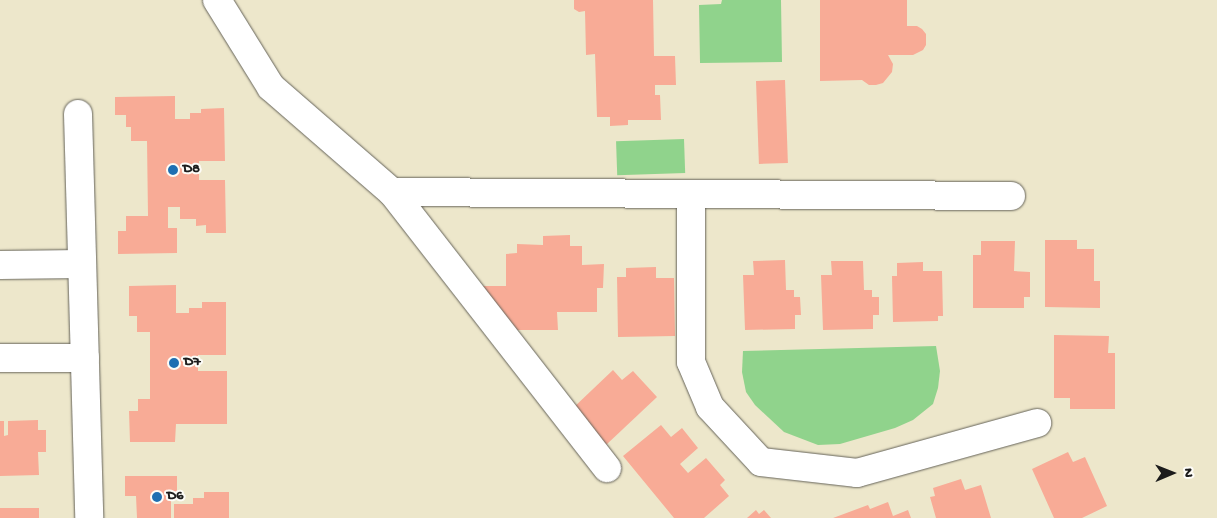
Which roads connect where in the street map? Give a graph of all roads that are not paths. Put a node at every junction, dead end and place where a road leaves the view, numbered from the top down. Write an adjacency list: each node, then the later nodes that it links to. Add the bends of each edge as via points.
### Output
1 (217, 0): 3 (street, via 271,87)
2 (78, 114): 6 (street)
3 (392, 192): 4 (street); 11 (street)
4 (691, 194): 5 (street); 10 (street, via 691,362 710,407 761,462 857,473)
5 (1011, 196)
6 (82, 264): 7 (street); 9 (street)
7 (0, 265)
8 (0, 358): 9 (street)
9 (85, 358): 12 (street)
10 (1037, 422)
11 (607, 468)
12 (89, 518)

